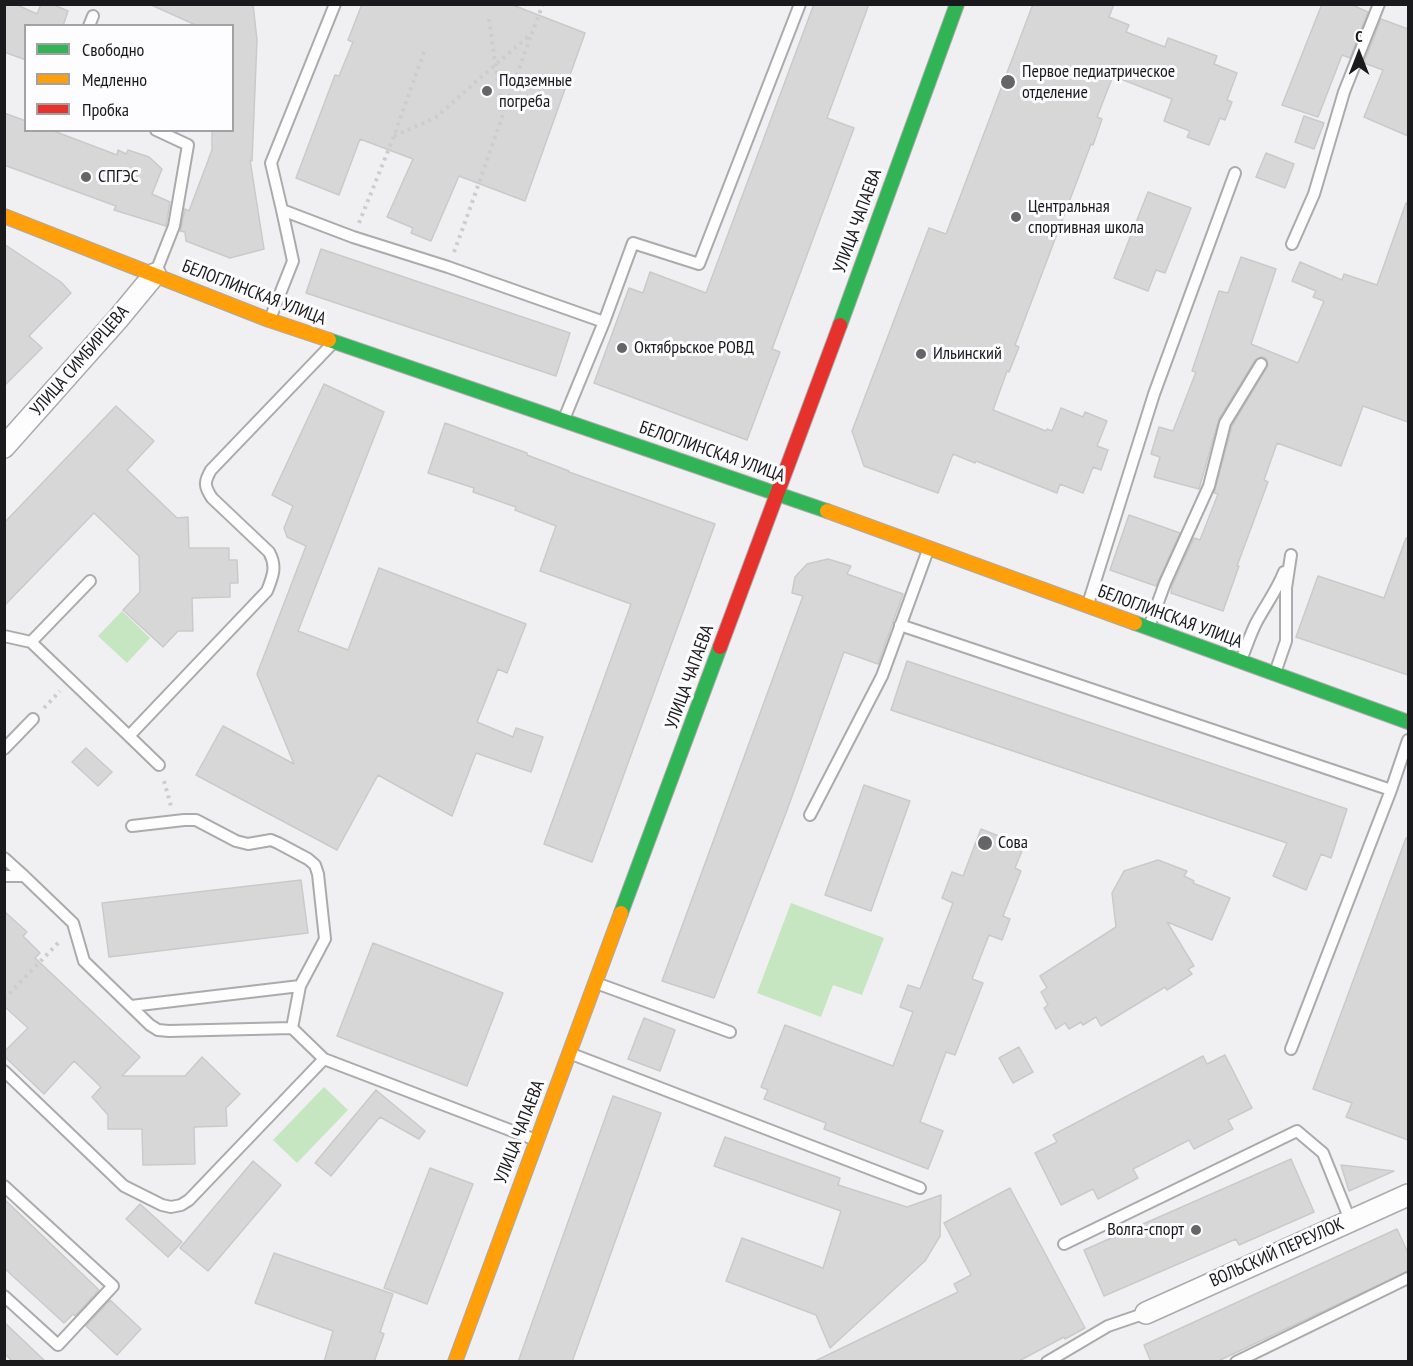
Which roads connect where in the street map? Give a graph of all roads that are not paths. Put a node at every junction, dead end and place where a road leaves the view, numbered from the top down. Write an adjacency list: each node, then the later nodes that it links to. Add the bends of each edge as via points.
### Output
1 (335, 4): 7 (lane, via 271,163)
2 (800, 4): 12 (lane, via 699,264 633,243)
3 (957, 4): 17 (street, УЛИЦА ЧАПАЕВА)
4 (1379, 4): 9 (lane, via 1344,92 1314,194)
5 (160, 132): 10 (lane, via 188,145 174,226)
6 (1235, 173): 20 (lane, via 1154,394)
7 (282, 210): 11 (lane, via 293,261); 12 (lane)
8 (4, 216): 10 (street, БЕЛОГЛИНСКАЯ УЛИЦА)
9 (1292, 244)
10 (155, 274): 11 (street, БЕЛОГЛИНСКАЯ УЛИЦА); 16 (street, УЛИЦА СИМБИРЦЕВА)
11 (269, 321): 13 (street, БЕЛОГЛИНСКАЯ УЛИЦА)
12 (604, 322): 15 (lane)
13 (333, 342): 15 (street, БЕЛОГЛИНСКАЯ УЛИЦА); 29 (lane, via 206,478 212,498 269,552 273,571 267,591)
14 (1261, 364): 22 (lane, via 1226,423 1209,486)
15 (563, 420): 17 (street, БЕЛОГЛИНСКАЯ УЛИЦА)
16 (4, 447)
17 (778, 493): 18 (street, БЕЛОГЛИНСКАЯ УЛИЦА); 39 (street, УЛИЦА ЧАПАЕВА)
18 (929, 548): 20 (street, БЕЛОГЛИНСКАЯ УЛИЦА); 21 (lane)
19 (90, 580): 24 (lane)
20 (1088, 606): 22 (street, БЕЛОГЛИНСКАЯ УЛИЦА)
21 (900, 625): 33 (lane); 34 (lane, via 882,676)
22 (1149, 628): 25 (street, БЕЛОГЛИНСКАЯ УЛИЦА)
23 (4, 636): 24 (lane)
24 (31, 642): 29 (lane)
25 (1240, 662): 26 (street, БЕЛОГЛИНСКАЯ УЛИЦА); 26 (lane, via 1291,555 1286,588 1286,640)
26 (1274, 673): 28 (street, БЕЛОГЛИНСКАЯ УЛИЦА)
27 (33, 719): 31 (lane)
28 (1408, 722)
29 (129, 736): 32 (lane)
30 (1408, 740): 33 (lane)
31 (4, 749)
32 (159, 765)
33 (1391, 790): 44 (lane)
34 (810, 815)
35 (132, 826): 40 (lane, via 196,820 236,841 248,844 271,840 315,865 325,939)
36 (4, 858): 38 (lane)
37 (4, 876): 38 (lane)
38 (24, 876): 41 (lane, via 73,923 84,961)
39 (595, 983): 43 (lane); 45 (street, УЛИЦА ЧАПАЕВА)
40 (300, 986): 41 (lane); 42 (lane)
41 (131, 1006): 42 (lane, via 158,1030)
42 (292, 1028): 46 (lane)
43 (730, 1032)
44 (1291, 1049)
45 (569, 1053): 48 (street, УЛИЦА ЧАПАЕВА); 50 (lane)
46 (324, 1059): 47 (lane, via 189,1200 171,1207 124,1186); 48 (lane)
47 (4, 1071)
48 (536, 1140): 57 (street, УЛИЦА ЧАПАЕВА)
49 (4, 1186): 55 (lane, via 112,1286 58,1345)
50 (920, 1188)
51 (1408, 1195): 52 (street, ВОЛЬСКИЙ ПЕРЕУЛОК)
52 (1350, 1220): 53 (lane, via 1323,1153 1298,1131); 56 (street, ВОЛЬСКИЙ ПЕРЕУЛОК)
53 (1064, 1244)
54 (1408, 1278): 59 (lane)
55 (4, 1296)
56 (1146, 1313): 58 (lane, via 1108,1326)
57 (455, 1362)
58 (1047, 1362)
59 (1236, 1362)

